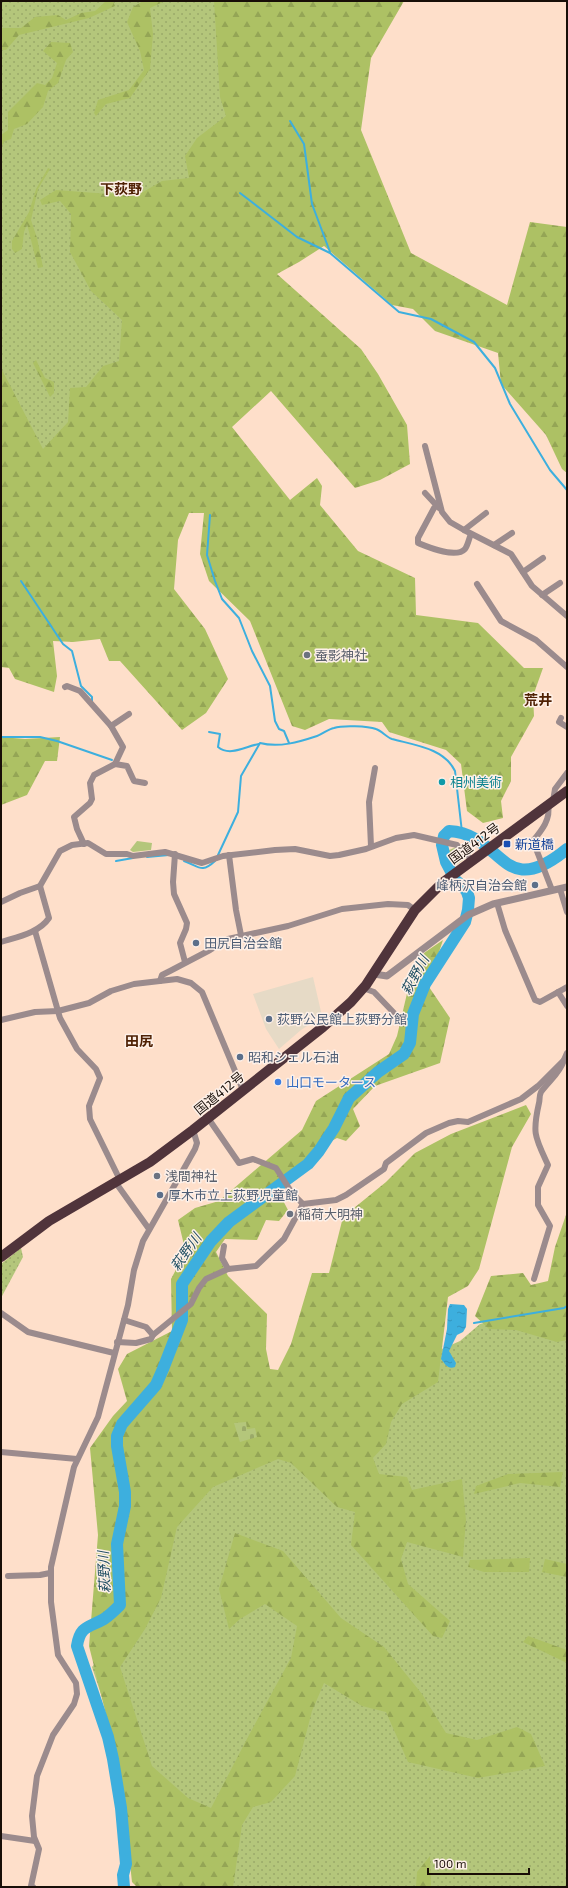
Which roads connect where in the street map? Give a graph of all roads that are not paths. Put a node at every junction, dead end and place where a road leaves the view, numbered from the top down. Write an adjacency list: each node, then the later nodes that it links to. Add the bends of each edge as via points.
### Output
1 (425, 446): 4 (street)
2 (425, 493): 3 (street)
3 (437, 505): 4 (street); 8 (street, via 418,538 418,543 440,552 460,552 465,549)
4 (442, 512): 6 (street, via 450,522)
5 (486, 513): 6 (street)
6 (464, 530): 8 (street)
7 (512, 532): 9 (street)
8 (471, 534): 9 (street)
9 (494, 545): 11 (street, via 511,554)
10 (542, 558): 11 (street)
11 (523, 572): 14 (street)
12 (560, 583): 14 (street)
13 (477, 584): 16 (street, via 501,621 536,640)
14 (542, 595): 15 (street)
15 (567, 616)
16 (567, 667)
17 (67, 686): 20 (street, via 80,691)
18 (129, 714): 20 (street)
19 (559, 722): 21 (street)
20 (111, 726): 22 (street, via 123,747)
21 (567, 727)
22 (115, 764): 25 (street, via 127,766 134,781); 28 (street, via 94,776 90,783 92,799 74,817)
23 (375, 768): 29 (street, via 369,802)
24 (567, 773): 27 (street)
25 (145, 783)
26 (567, 790): 27 (highway, 国道412号)
27 (550, 802): 32 (highway, 国道412号); 35 (street, via 547,821 533,841)
28 (84, 844): 31 (street, via 88,843 106,854 133,856 165,852); 33 (street, via 72,845 60,851)
29 (371, 846): 30 (street, via 330,856 295,849); 32 (street, via 414,835 452,843)
30 (229, 855): 31 (street, via 202,863); 41 (street)
31 (175, 857): 43 (street, via 174,894 187,923 180,943)
32 (476, 858): 38 (highway, 国道412号, via 442,882)
33 (40, 887): 36 (street); 40 (street, via 50,918)
34 (563, 888): 35 (street); 39 (street)
35 (552, 890): 37 (street)
36 (1, 902)
37 (497, 903): 44 (street, via 457,922 387,976); 48 (street, via 504,930 535,1000 540,1002)
38 (415, 910): 41 (street, via 408,905 388,904 352,907 260,933); 44 (highway, 国道412号)
39 (567, 912)
40 (35, 931): 42 (street); 50 (street)
41 (241, 935): 43 (street, via 228,939)
42 (1, 942)
43 (185, 962): 45 (street, via 162,975)
44 (374, 974): 47 (highway, 国道412号)
45 (160, 981): 50 (street, via 121,987 89,1003); 55 (street, via 183,980 200,988)
46 (567, 987): 48 (street)
47 (364, 988): 51 (street, via 374,992); 55 (highway, 国道412号, via 323,1027)
48 (558, 992): 49 (street)
49 (567, 1006)
50 (58, 1011): 52 (street, via 35,1012); 58 (street, via 77,1049 100,1078 88,1112)
51 (395, 1014)
52 (1, 1020)
53 (567, 1053): 54 (street)
54 (564, 1060): 59 (street, via 522,1099 468,1122 449,1123 426,1133 386,1163 384,1169 346,1195 336,1200); 64 (street, via 562,1067 540,1093 535,1119 534,1131 548,1165 538,1187 538,1205 550,1226)
55 (243, 1090): 56 (highway, 国道412号)
56 (208, 1118): 57 (highway, 国道412号); 59 (street, via 239,1162 253,1159 276,1168 292,1193)
57 (193, 1130): 58 (highway, 国道412号); 60 (street, via 197,1142 195,1149)
58 (118, 1182): 60 (street); 62 (highway, 国道412号, via 49,1221)
59 (303, 1204): 63 (street, via 284,1239 256,1266)
60 (150, 1229): 66 (street, via 138,1254)
61 (224, 1246): 63 (street, via 222,1258)
62 (1, 1257)
63 (228, 1269): 67 (street, via 206,1279 191,1304)
64 (534, 1279)
65 (1, 1313): 69 (street, via 28,1332)
66 (124, 1320): 67 (street, via 146,1327); 68 (street)
67 (153, 1336): 68 (street, via 146,1342)
68 (117, 1342): 69 (street)
69 (114, 1353): 71 (street, via 94,1427)
70 (1, 1452): 71 (street)
71 (76, 1459): 72 (street)
72 (50, 1573): 73 (street); 75 (street, via 58,1655 76,1683 77,1694 74,1704 53,1735 37,1776 32,1816)
73 (8, 1576)
74 (1, 1836): 75 (street)
75 (35, 1841): 76 (street, via 39,1849)
76 (31, 1887)

